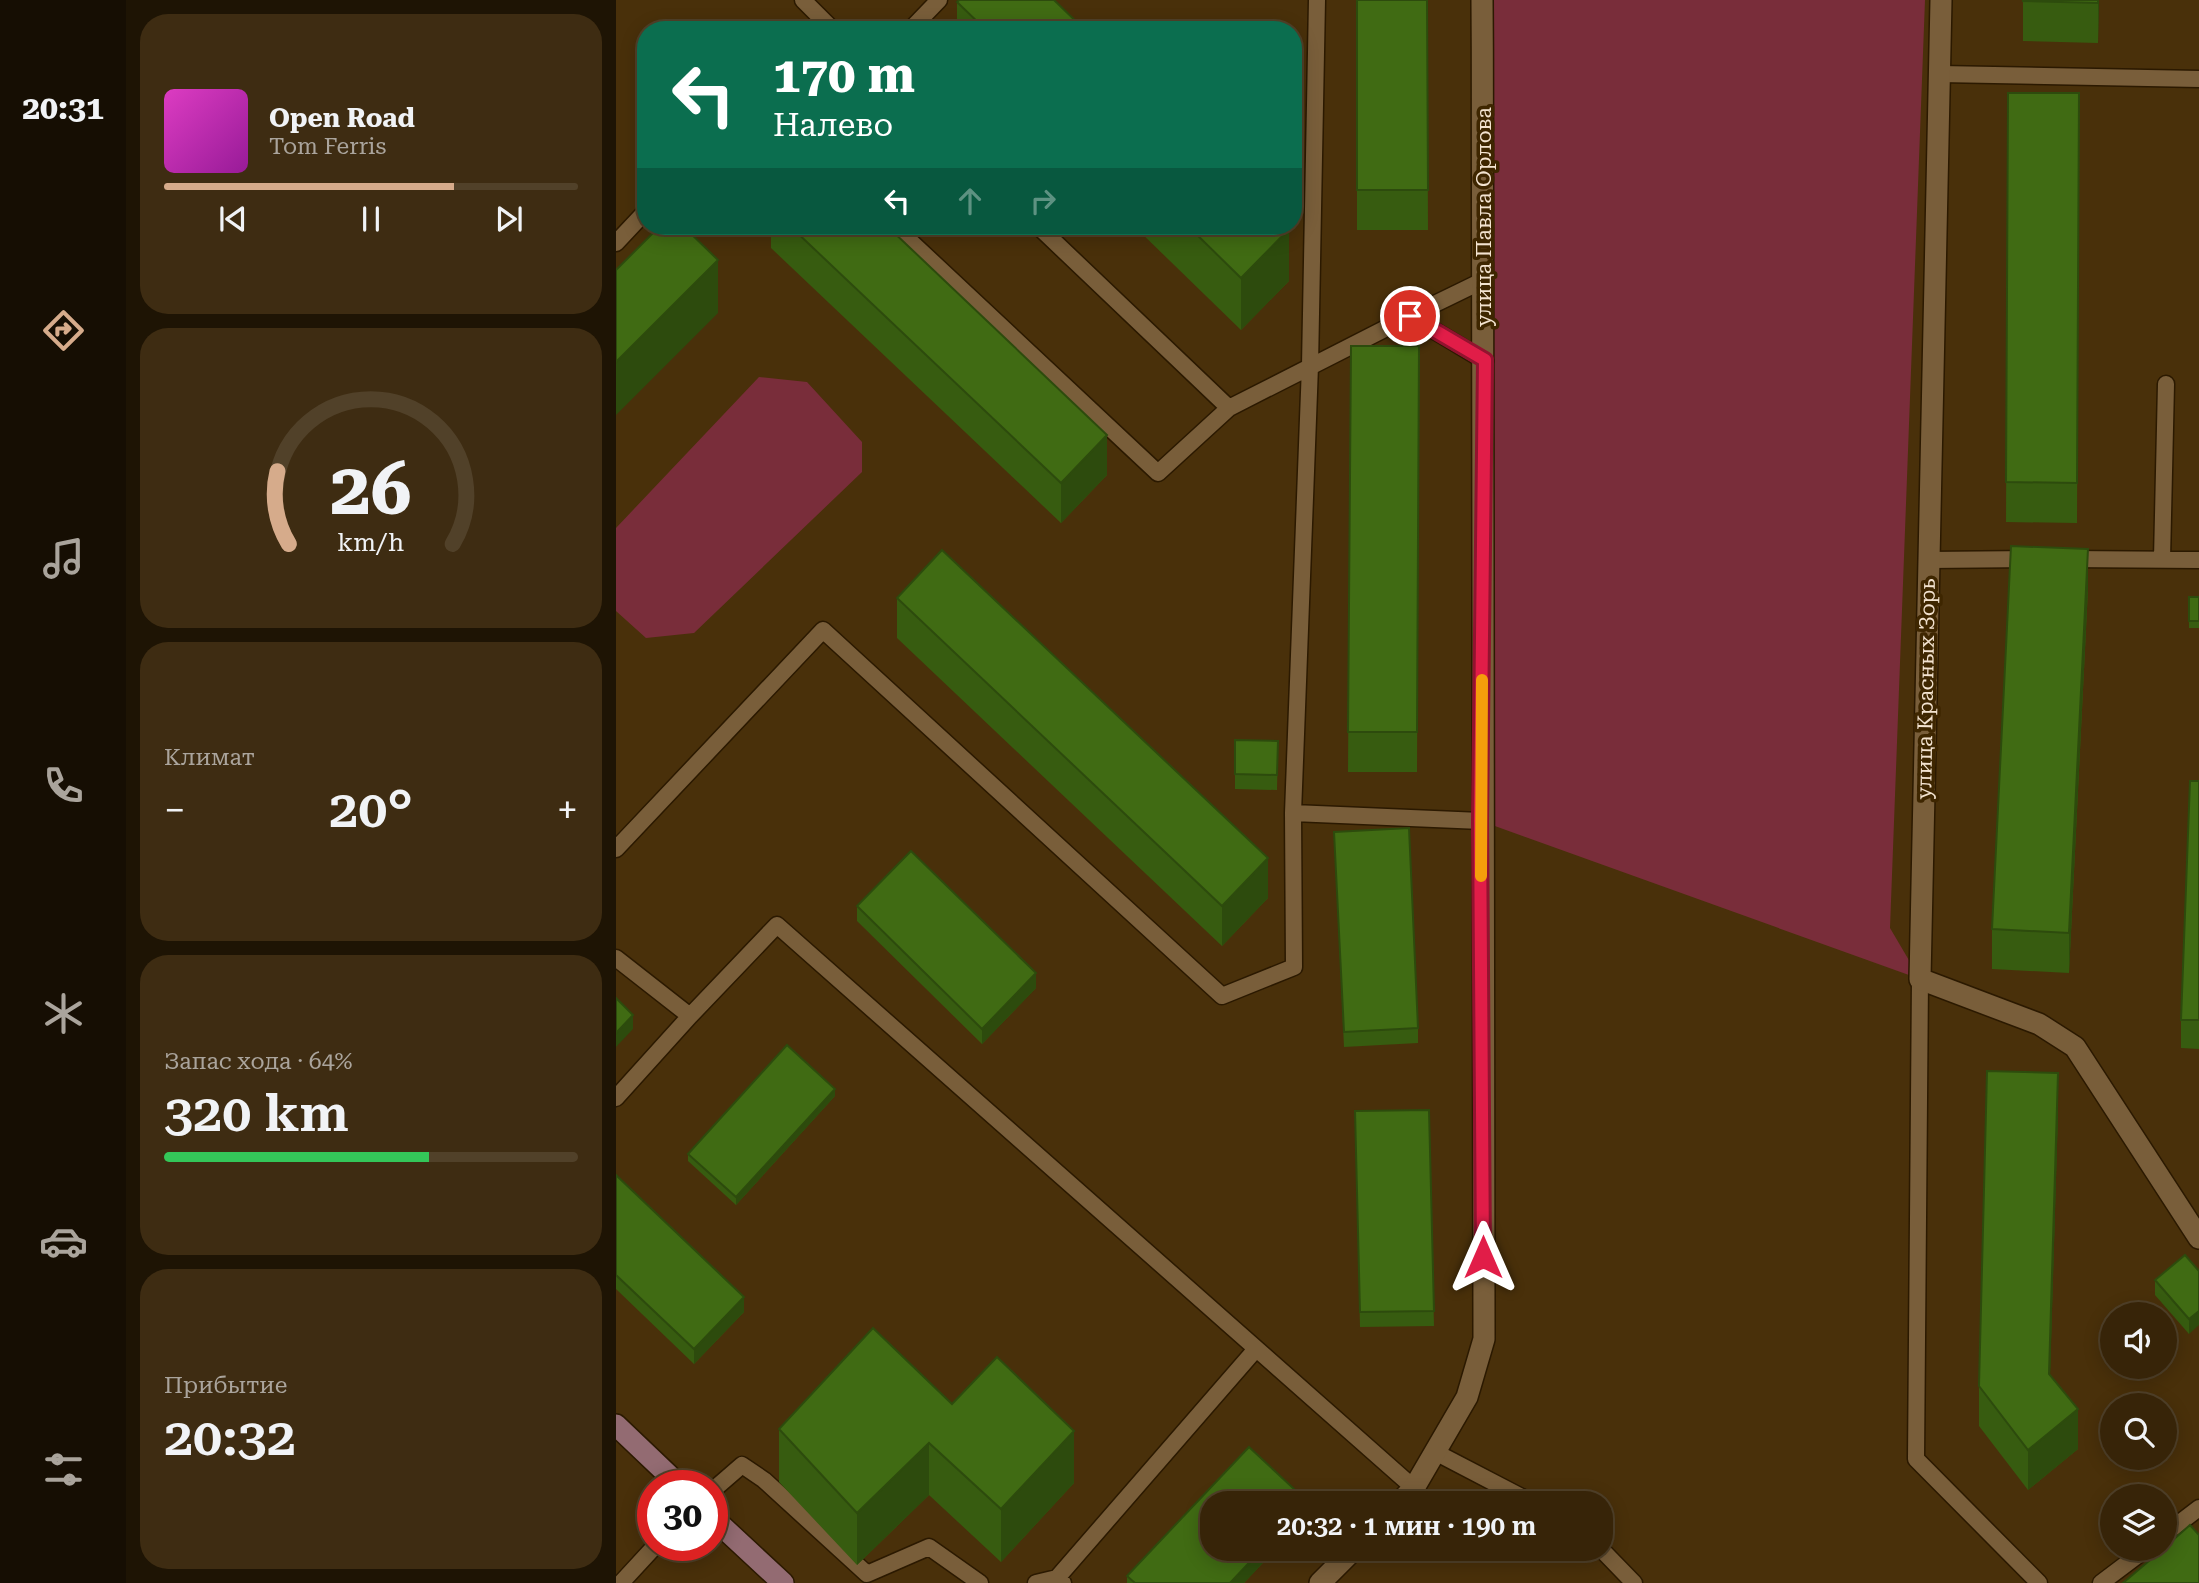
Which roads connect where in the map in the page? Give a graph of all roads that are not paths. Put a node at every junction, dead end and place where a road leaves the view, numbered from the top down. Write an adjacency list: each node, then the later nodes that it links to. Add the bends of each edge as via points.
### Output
1 (803, 0): 6 (lane)
2 (939, 0): 7 (lane)
3 (1317, 0): 17 (lane)
4 (1482, 0): 14 (street, улица Павла Орлова)
5 (1941, 0): 8 (street, улица Красных Зорь)
6 (824, 21)
7 (919, 21)
8 (1940, 74): 9 (lane); 20 (street, улица Красных Зорь)
9 (2199, 79)
10 (637, 221): 13 (lane)
11 (904, 235): 19 (lane, via 1158,473)
12 (1047, 235): 19 (lane)
13 (616, 243)
14 (1484, 280): 15 (lane); 16 (street, улица Павла Орлова)
15 (1410, 316): 16 (lane); 17 (lane)
16 (1485, 360): 24 (street, улица Павла Орлова)
17 (1310, 366): 19 (lane); 23 (lane)
18 (2166, 384): 21 (lane)
19 (1229, 408)
20 (1929, 559): 21 (lane); 27 (street, улица Красных Зорь)
21 (2162, 559): 22 (lane)
22 (2199, 559)
23 (1293, 813): 24 (lane); 25 (lane, via 1294,967 1222,996 823,630)
24 (1480, 821): 33 (street, улица Павла Орлова, via 1484,1339 1466,1397)
25 (616, 849)
26 (616, 958): 28 (lane)
27 (1920, 979): 30 (street, via 2039,1024 2075,1046); 53 (lane, via 1916,1459)
28 (690, 1016): 29 (lane); 31 (lane, via 777,925)
29 (616, 1098)
30 (2199, 1238)
31 (1255, 1349): 36 (lane); 46 (lane)
32 (616, 1424): 34 (main road)
33 (1435, 1452): 36 (street, улица Павла Орлова); 38 (lane)
34 (663, 1470)
35 (728, 1478): 49 (lane, via 743,1465 867,1574 929,1547)
36 (1415, 1488): 37 (street, улица Павла Орлова)
37 (1412, 1491)
38 (1510, 1491)
39 (2199, 1508): 40 (lane)
40 (2177, 1525)
41 (728, 1532): 48 (main road)
42 (641, 1561): 47 (lane)
43 (1342, 1561): 51 (street)
44 (1613, 1561): 52 (lane)
45 (2130, 1561): 54 (lane)
46 (1060, 1580): 50 (lane)
47 (621, 1583)
48 (783, 1583)
49 (980, 1583)
50 (1036, 1583)
51 (1320, 1583)
52 (1634, 1583)
53 (2039, 1583)
54 (2101, 1583)

